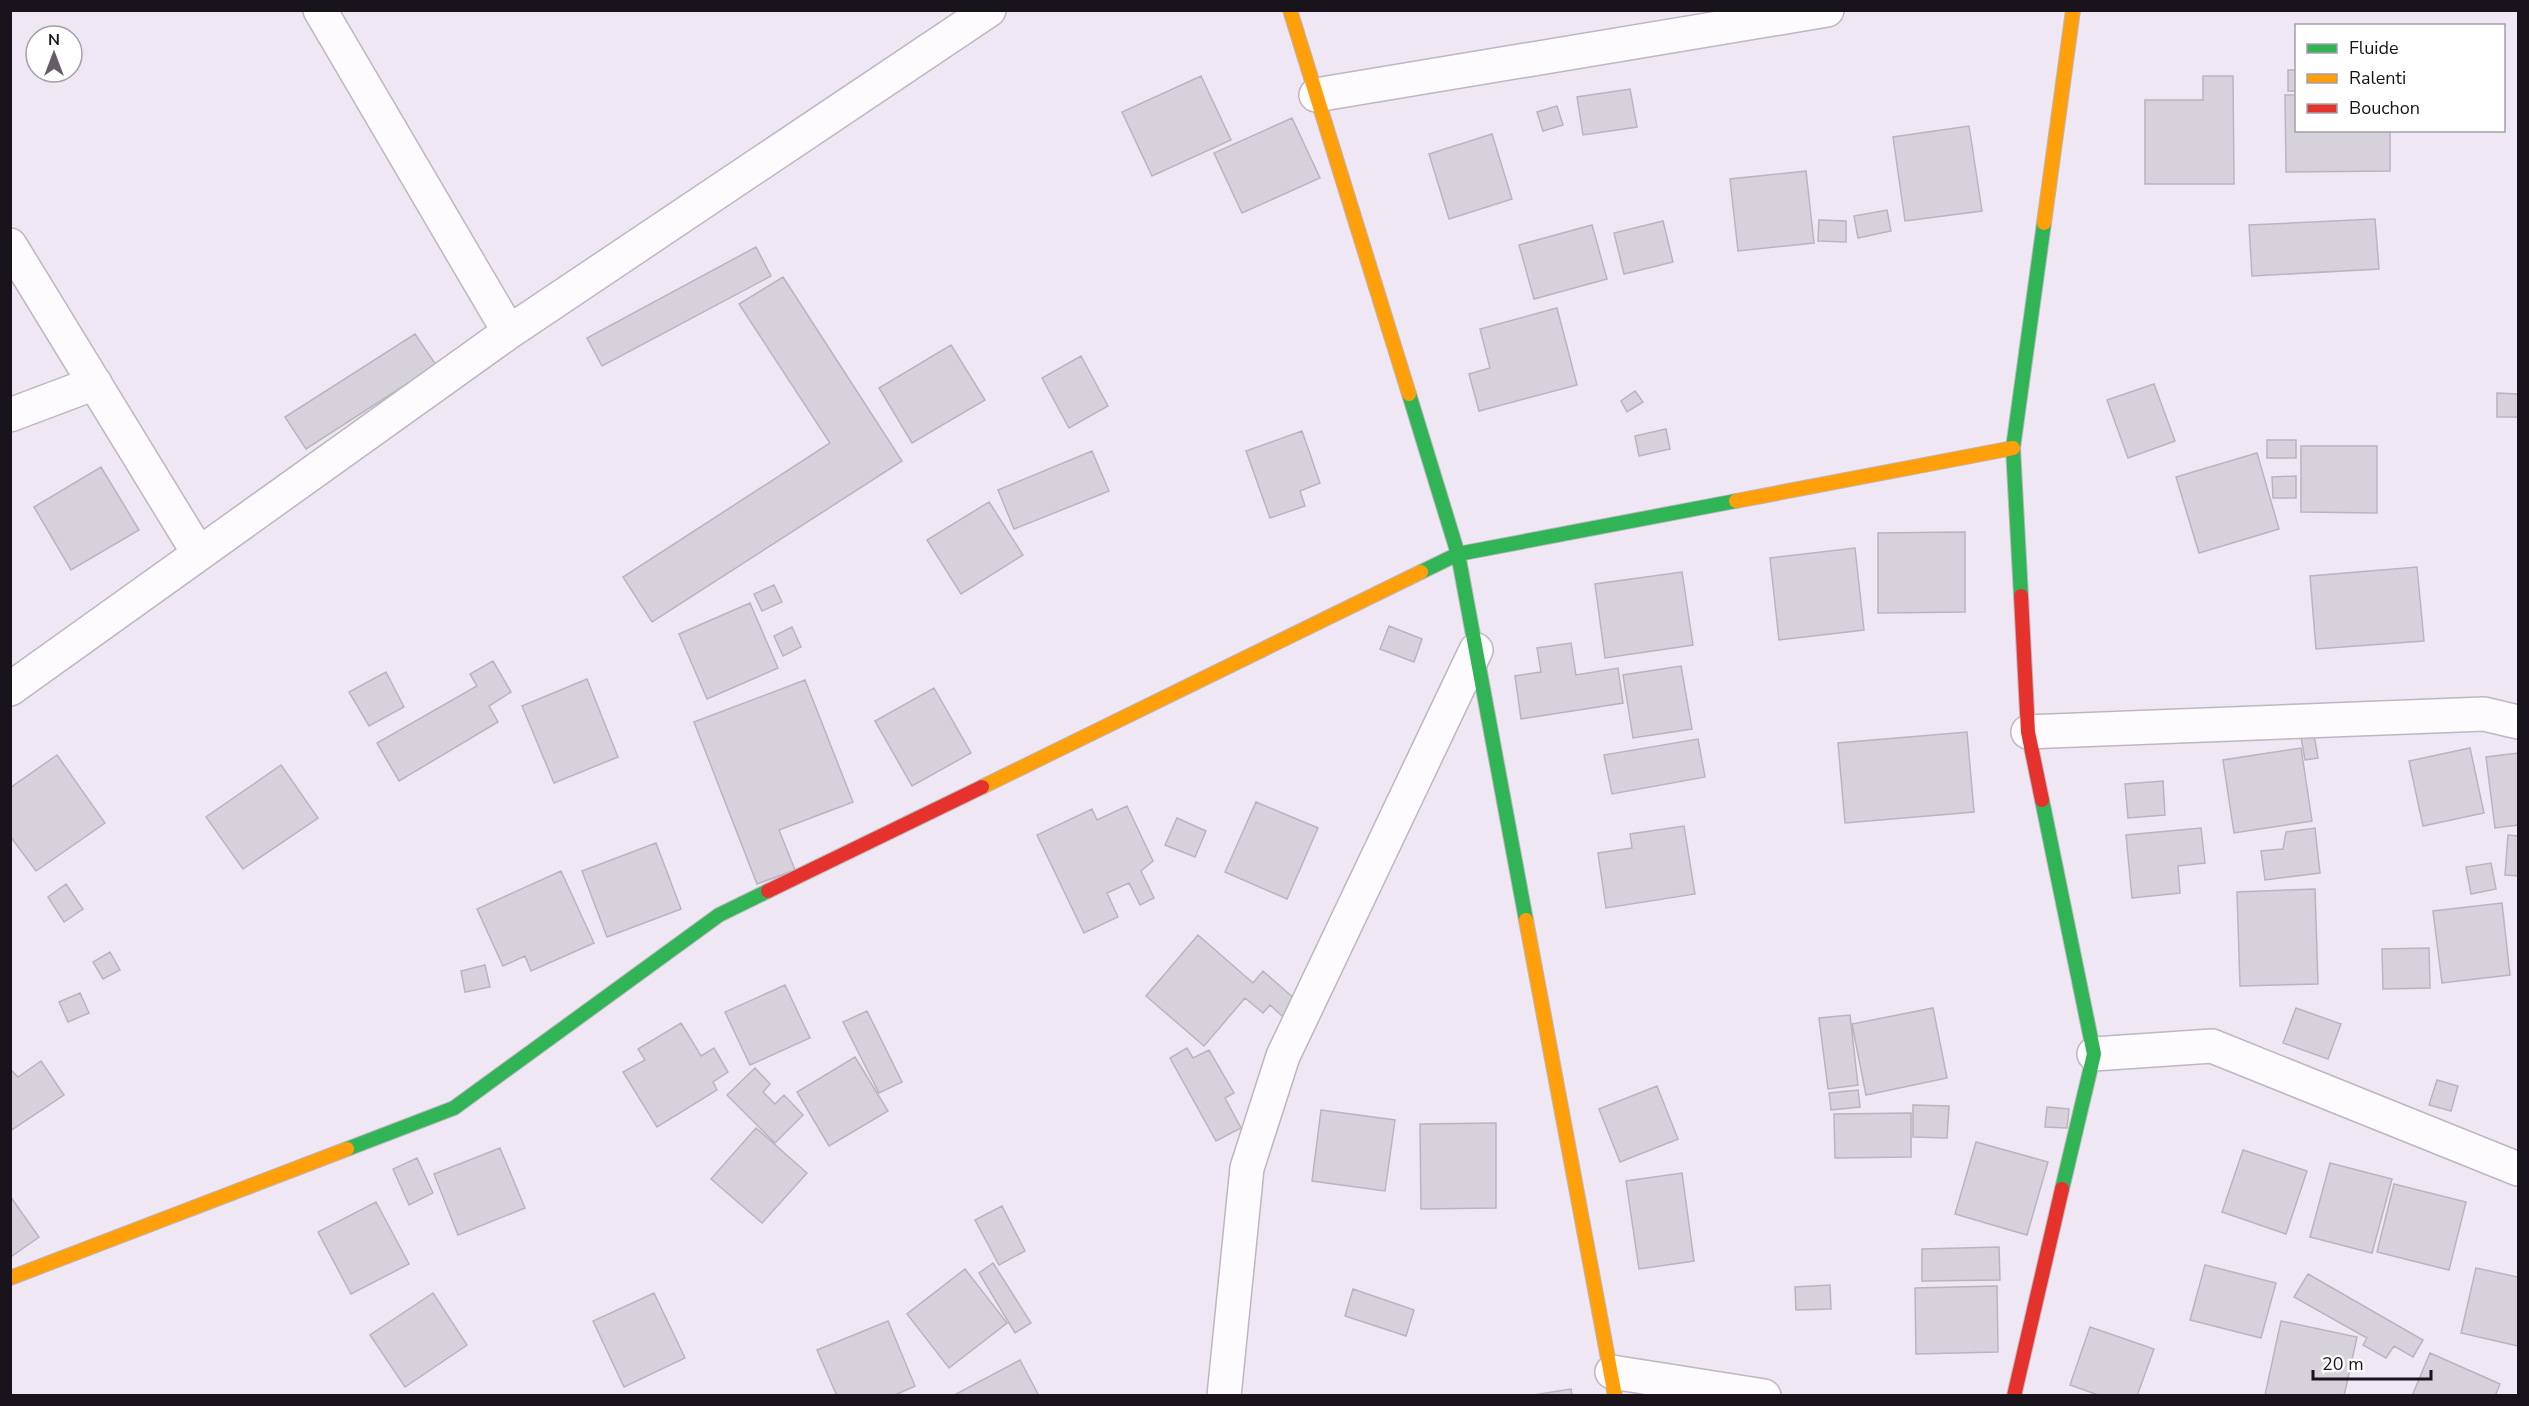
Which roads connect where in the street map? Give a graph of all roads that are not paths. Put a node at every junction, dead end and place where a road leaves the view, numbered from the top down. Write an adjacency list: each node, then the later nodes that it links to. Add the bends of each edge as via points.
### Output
1 (320, 10): 8 (street)
2 (989, 10): 8 (street)
3 (1290, 10): 6 (street)
4 (1827, 10): 6 (street)
5 (2073, 10): 11 (street)
6 (1316, 95): 13 (street)
7 (10, 245): 9 (street)
8 (509, 332): 12 (street)
9 (95, 383): 10 (street); 12 (street)
10 (10, 415)
11 (2013, 448): 13 (street); 17 (street)
12 (199, 554): 15 (street)
13 (1458, 554): 14 (street); 20 (street, via 719,915 454,1108)
14 (1476, 650): 21 (street); 22 (street, via 1283,1056 1247,1168)
15 (10, 689)
16 (2518, 722): 17 (street, via 2484,714)
17 (2028, 732): 18 (street)
18 (2094, 1054): 19 (street, via 2212,1046); 24 (street)
19 (2518, 1169)
20 (10, 1278)
21 (1614, 1384): 23 (street)
22 (1224, 1395)
23 (1764, 1395)
24 (2014, 1395)

